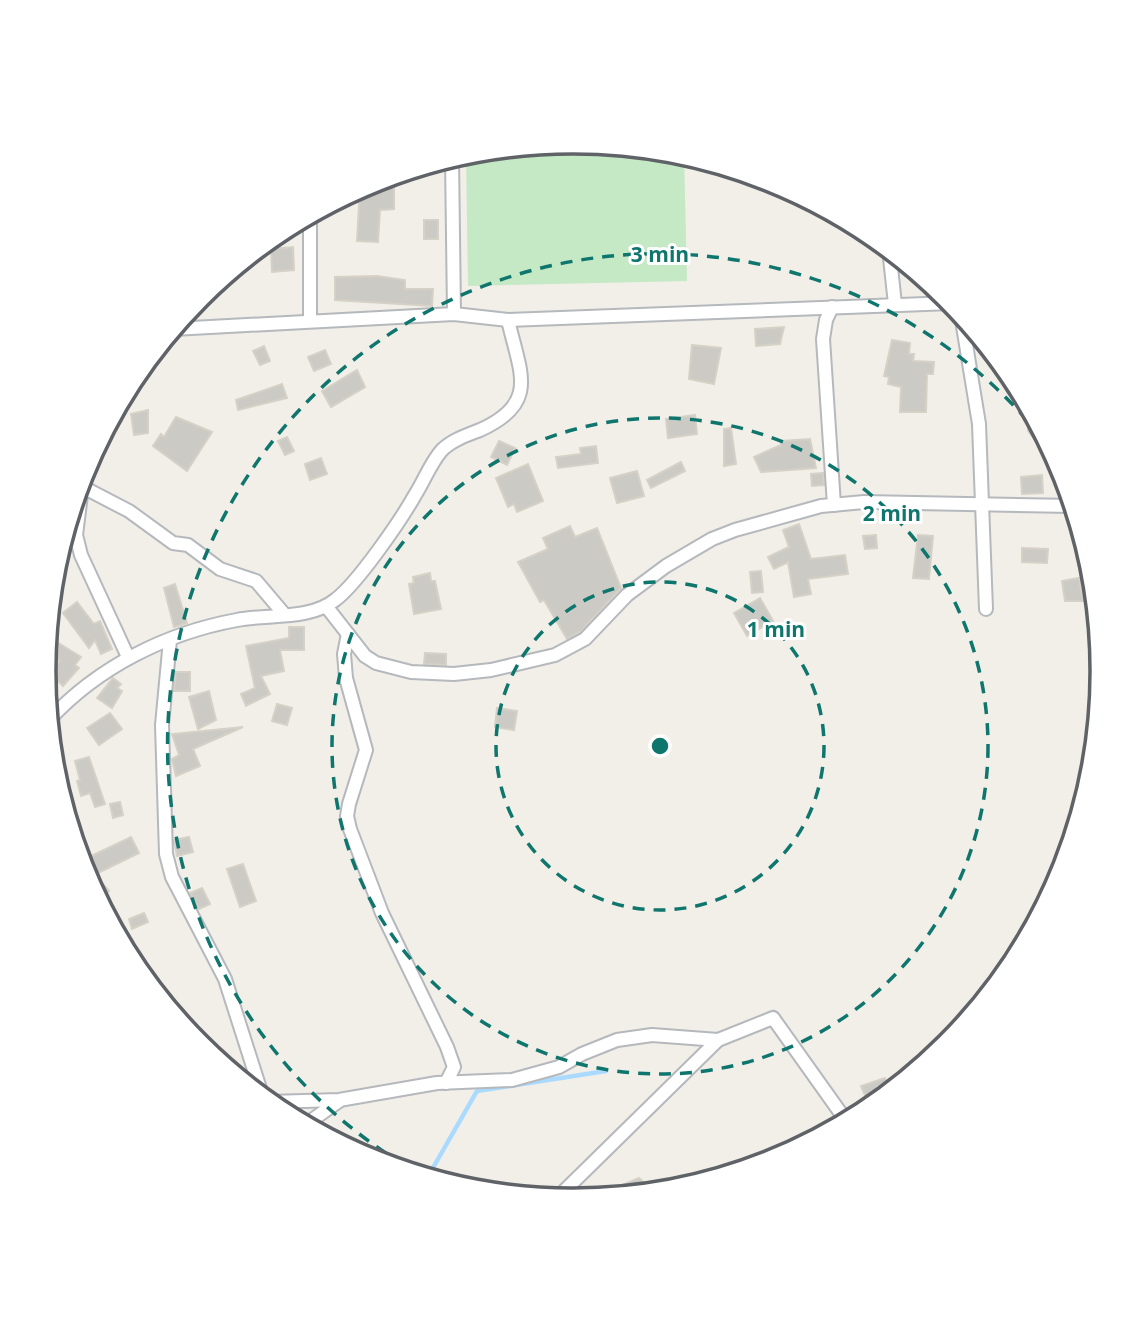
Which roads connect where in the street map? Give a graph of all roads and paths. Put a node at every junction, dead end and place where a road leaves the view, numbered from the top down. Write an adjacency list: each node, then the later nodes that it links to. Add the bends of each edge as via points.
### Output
1 (452, 169): 7 (street)
2 (310, 226): 8 (street)
3 (891, 263): 5 (street)
4 (937, 303): 5 (street)
5 (895, 304): 6 (street)
6 (832, 307): 9 (street); 14 (street, via 823,339)
7 (454, 314): 8 (street); 9 (street)
8 (310, 320): 10 (street)
9 (508, 320): 17 (street, via 520,375 517,405 496,422 443,448 364,568)
10 (187, 327)
11 (964, 333): 13 (street, via 979,424)
12 (89, 490): 19 (street, via 129,511 173,543 188,545 220,569 257,581)
13 (984, 504): 14 (street); 15 (street); 18 (street)
14 (834, 505): 20 (street, via 712,539 666,566 627,595 585,639 555,655 491,670 411,672 376,663)
15 (1063, 506)
16 (77, 527): 22 (street, via 80,555)
17 (326, 606): 19 (street); 20 (street)
18 (986, 609)
19 (284, 614): 21 (street, via 235,620)
20 (348, 634): 26 (street, via 346,678 366,750 347,816 382,912 447,1047 454,1068)
21 (170, 640): 22 (street); 25 (street, via 162,725 166,854 172,877 225,979)
22 (128, 657): 23 (street, via 84,686)
23 (58, 712)
24 (718, 1040): 26 (street, via 652,1035 617,1040 512,1080); 29 (street, via 773,1018); 31 (street)
25 (256, 1080)
26 (446, 1083): 27 (street)
27 (340, 1100): 28 (street); 30 (street)
28 (287, 1101)
29 (841, 1113)
30 (314, 1119)
31 (570, 1188)

